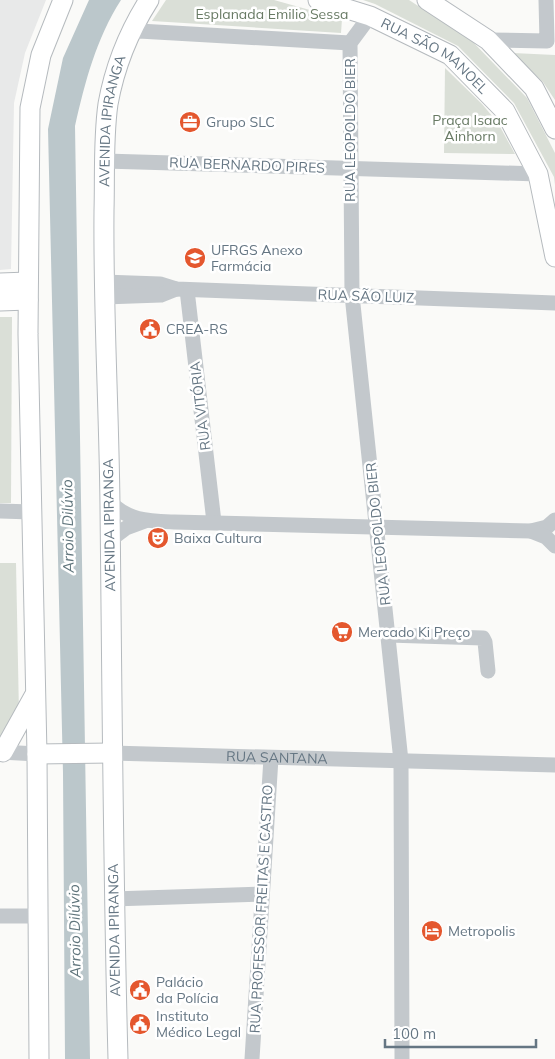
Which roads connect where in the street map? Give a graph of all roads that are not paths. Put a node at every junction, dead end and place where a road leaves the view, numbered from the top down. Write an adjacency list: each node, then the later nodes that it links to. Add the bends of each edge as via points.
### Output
1 (63, 0): 18 (main road, via 41,55 30,108)
2 (149, 0): 7 (main road, AVENIDA IPIRANGA)
3 (318, 0): 6 (main road, RUA SÃO MANOEL)
4 (427, 0): 8 (main road)
5 (546, 0): 8 (street, via 547,41)
6 (370, 16): 9 (street, RUA LEOPOLDO BIER); 13 (main road, RUA SÃO MANOEL, via 450,55 505,111)
7 (129, 33): 9 (street); 11 (main road, AVENIDA IPIRANGA, via 108,105)
8 (488, 40): 10 (main road, via 534,88)
9 (350, 43): 12 (street, RUA LEOPOLDO BIER)
10 (555, 129)
11 (105, 161): 12 (street, RUA BERNARDO PIRES); 16 (main road, AVENIDA IPIRANGA)
12 (350, 168): 13 (street, RUA BERNARDO PIRES); 19 (street, RUA LEOPOLDO BIER)
13 (538, 174): 14 (main road, RUA SÃO MANOEL)
14 (555, 257)
15 (0, 283): 18 (main road)
16 (104, 289): 17 (street, RUA SÃO LUIZ, via 160,284); 22 (main road, AVENIDA IPIRANGA)
17 (182, 290): 19 (street, RUA SÃO LUIZ); 27 (street, RUA VITÓRIA)
18 (28, 291): 20 (main road); 24 (main road)
19 (352, 295): 21 (street, RUA SÃO LUIZ); 28 (street, RUA LEOPOLDO BIER)
20 (0, 301)
21 (555, 303)
22 (110, 502): 26 (street, via 125,515); 30 (main road, AVENIDA IPIRANGA)
23 (0, 511): 24 (street)
24 (32, 512): 34 (main road)
25 (555, 520): 29 (street, via 547,527)
26 (145, 521): 27 (street); 30 (street, via 126,528)
27 (214, 522): 28 (street)
28 (378, 526): 29 (street); 32 (street, RUA LEOPOLDO BIER)
29 (531, 530): 31 (street)
30 (110, 540): 36 (main road, AVENIDA IPIRANGA)
31 (555, 546)
32 (388, 636): 33 (street, via 483,638); 39 (street, RUA LEOPOLDO BIER)
33 (488, 671)
34 (34, 695): 35 (main road); 37 (main road)
35 (1, 752): 37 (street, RUA SANTANA)
36 (103, 753): 37 (main road, RUA SANTANA); 38 (street, RUA SANTANA); 42 (main road, AVENIDA IPIRANGA)
37 (42, 754): 44 (main road)
38 (270, 758): 39 (street, RUA SANTANA); 41 (street, RUA PROFESSOR FREITAS E CASTRO)
39 (401, 761): 40 (street, RUA SANTANA); 48 (street, RUA LEOPOLDO BIER)
40 (555, 765)
41 (262, 894): 42 (street); 47 (street, RUA PROFESSOR FREITAS E CASTRO)
42 (113, 899): 46 (main road, AVENIDA IPIRANGA)
43 (0, 916): 44 (street)
44 (38, 916): 45 (main road)
45 (39, 1059)
46 (118, 1059)
47 (252, 1059)
48 (402, 1059)

